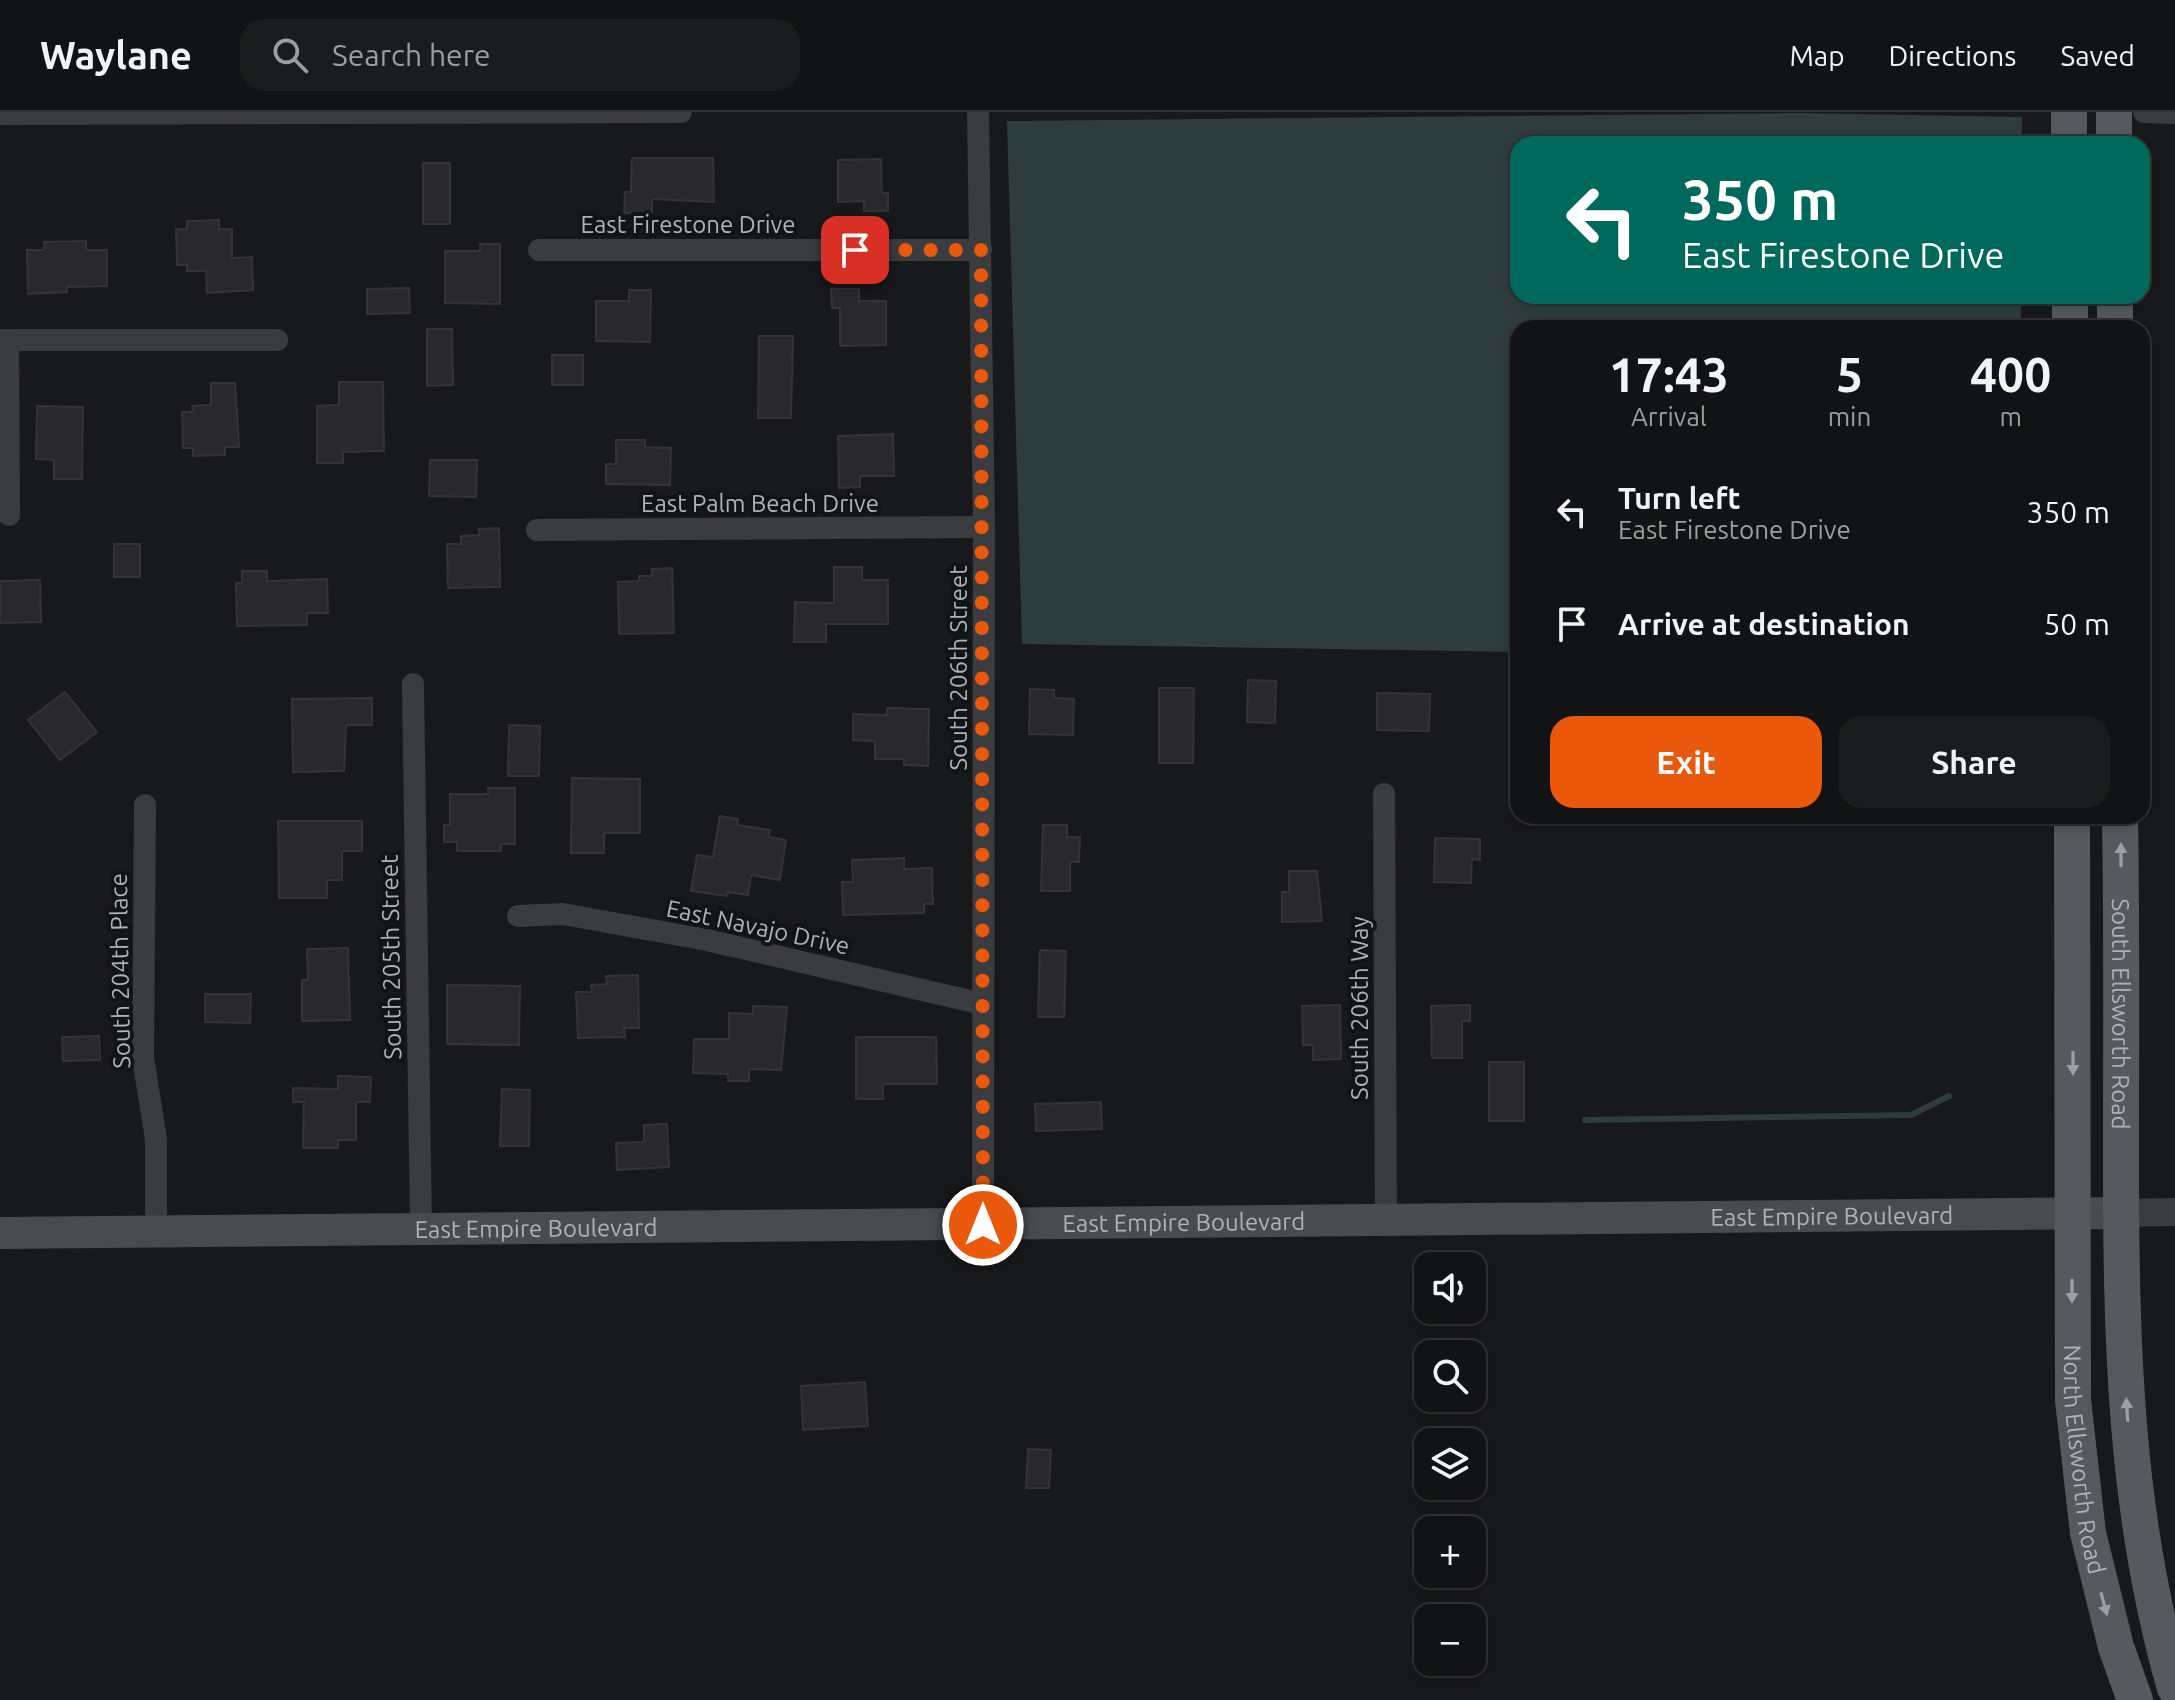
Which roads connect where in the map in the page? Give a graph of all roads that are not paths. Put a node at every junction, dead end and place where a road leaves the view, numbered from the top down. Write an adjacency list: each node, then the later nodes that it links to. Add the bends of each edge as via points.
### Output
1 (681, 112): 8 (street)
2 (978, 112): 12 (street, South 206th Street)
3 (2069, 112): 9 (main road)
4 (2114, 112): 10 (main road)
5 (2144, 112): 6 (street)
6 (2175, 113)
7 (0, 114): 8 (street)
8 (276, 114)
9 (2069, 136)
10 (2114, 136)
11 (539, 250): 12 (street, East Firestone Drive)
12 (981, 250): 16 (street, South 206th Street)
13 (4, 340): 14 (street); 15 (street)
14 (277, 340)
15 (9, 515)
16 (984, 527): 17 (street, East Palm Beach Drive); 24 (street, South 206th Street)
17 (537, 530)
18 (413, 684): 30 (street, South 205th Street)
19 (1384, 794): 28 (street, South 206th Way)
20 (145, 805): 31 (street, South 204th Place, via 143,1058 156,1139)
21 (2072, 824): 26 (main road, South Ellsworth Road, one-way to 26)
22 (2120, 824): 27 (main road, South Ellsworth Road, one-way to 22)
23 (518, 916): 24 (street, East Navajo Drive, via 563,914 707,940)
24 (983, 1004): 29 (street, South 206th Street)
25 (2175, 1212): 27 (street, East Empire Boulevard)
26 (2073, 1213): 27 (main road, East Empire Boulevard); 28 (main road, East Empire Boulevard); 34 (main road, North Ellsworth Road, one-way to 34, via 2073,1400 2080,1472 2099,1584)
27 (2121, 1213): 33 (main road, North Ellsworth Road, one-way to 27, via 2157,1626 2133,1488)
28 (1386, 1221): 29 (main road, East Empire Boulevard)
29 (983, 1225): 30 (main road, East Empire Boulevard)
30 (421, 1229): 31 (main road, East Empire Boulevard)
31 (156, 1232): 32 (main road, East Empire Boulevard)
32 (0, 1233)
33 (2175, 1688)
34 (2135, 1700)

